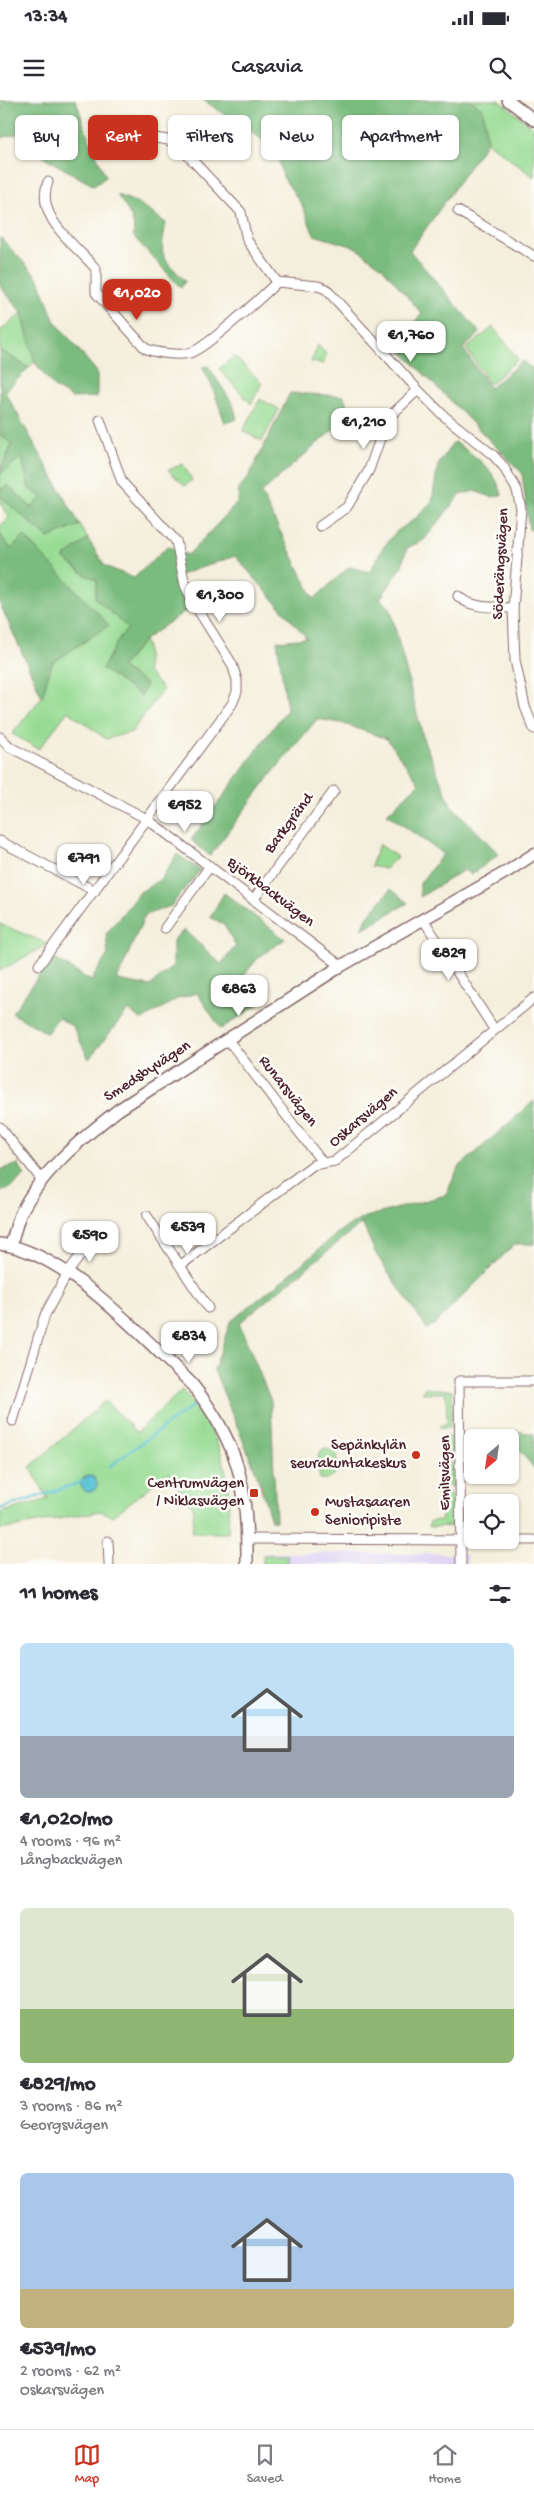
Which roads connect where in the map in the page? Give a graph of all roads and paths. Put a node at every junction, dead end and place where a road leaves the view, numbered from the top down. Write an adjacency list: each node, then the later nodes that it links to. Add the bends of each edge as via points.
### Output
1 (508, 100): 2 (main road)
2 (534, 120)
3 (158, 138): 7 (street, via 178,145 241,212 247,240)
4 (48, 182): 7 (street, via 44,199 48,215 96,270 96,292 150,351 190,353)
5 (458, 211): 6 (street)
6 (534, 256)
7 (277, 282): 8 (street, Söderängsvägen, via 326,289)
8 (418, 390): 10 (street, via 388,419 370,470 347,507); 12 (street, Söderängsvägen, via 444,416 493,455 517,490 521,523)
9 (100, 420): 16 (street, via 122,482 176,540 185,585 232,664 238,680 232,704)
10 (320, 526)
11 (458, 596): 12 (street, via 473,605)
12 (513, 608): 13 (street, Söderängsvägen, via 515,660 525,707)
13 (534, 729)
14 (0, 737): 16 (street, Björkbackvägen, via 10,747)
15 (334, 791): 21 (street, Barkgränd)
16 (147, 819): 19 (street, Björkbackvägen); 20 (street)
17 (0, 840): 20 (street)
18 (534, 854): 22 (main road, Smedsbyvägen)
19 (210, 866): 21 (street, Björkbackvägen); 23 (street)
20 (95, 891): 24 (street)
21 (253, 900): 25 (street, Björkbackvägen)
22 (423, 920): 25 (main road, Smedsbyvägen); 27 (street)
23 (164, 928)
24 (39, 966)
25 (341, 966): 28 (main road, Smedsbyvägen)
26 (534, 998): 27 (street, Oskarsvägen)
27 (494, 1029): 30 (street, Oskarsvägen, via 335,1161)
28 (228, 1040): 30 (street, Runarsvägen); 31 (main road, Smedsbyvägen, via 118,1110 87,1134)
29 (0, 1127): 31 (street)
30 (323, 1163): 35 (street, Oskarsvägen, via 312,1165)
31 (42, 1180): 34 (main road, Smedsbyvägen)
32 (147, 1216): 35 (street)
33 (92, 1240): 36 (street)
34 (5, 1244): 36 (main road, via 40,1256)
35 (181, 1266): 37 (street)
36 (68, 1272): 39 (street, via 45,1315); 40 (main road, via 191,1383 218,1419 239,1468)
37 (208, 1308)
38 (534, 1380): 41 (street, Emilsvägen, via 459,1381)
39 (13, 1421)
40 (247, 1539): 41 (street); 46 (main road)
41 (461, 1540): 47 (street, Emilsvägen)
42 (519, 1540): 43 (street)
43 (534, 1540)
44 (108, 1541): 45 (street)
45 (109, 1564)
46 (247, 1564)
47 (461, 1564)

